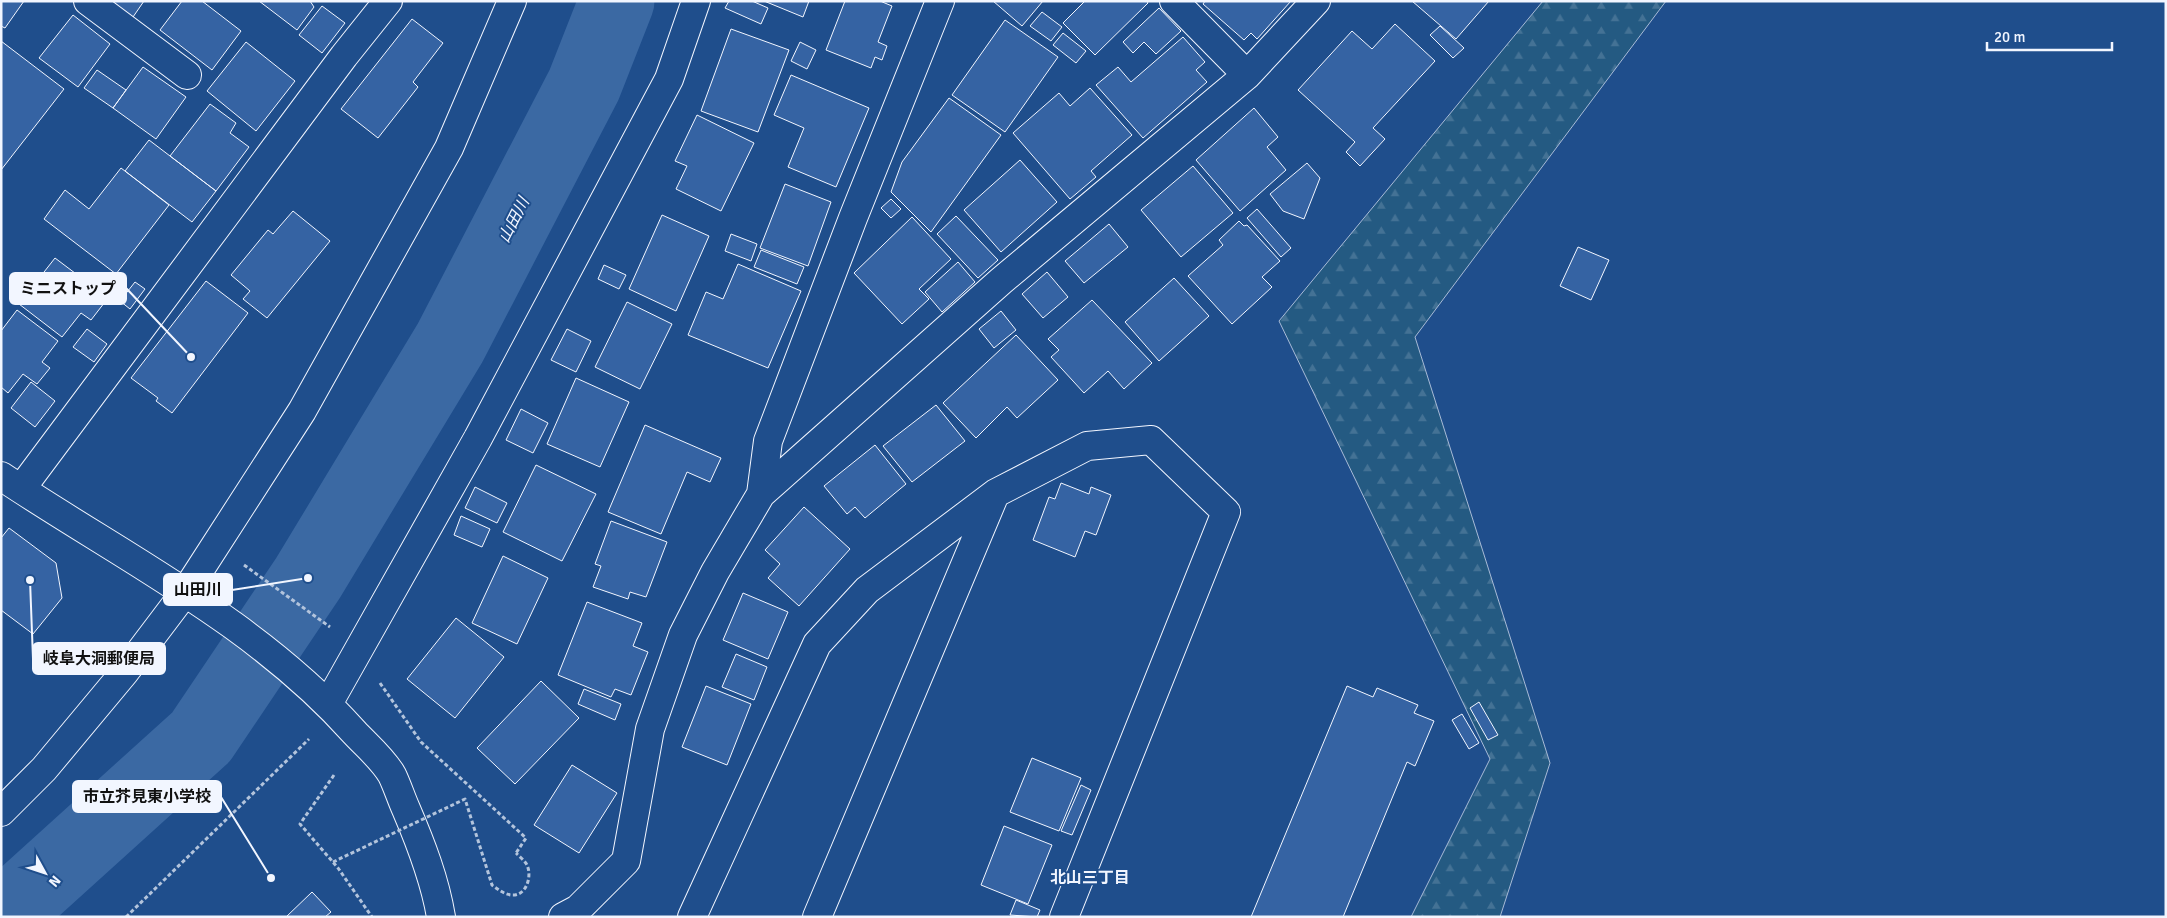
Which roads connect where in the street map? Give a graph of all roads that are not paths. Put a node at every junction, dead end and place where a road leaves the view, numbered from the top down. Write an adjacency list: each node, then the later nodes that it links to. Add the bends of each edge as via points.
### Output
1 (88, 1): 9 (street)
2 (388, 1): 10 (street)
3 (512, 1): 13 (street, via 449,148 302,412)
4 (696, 1): 14 (street, via 669,79)
5 (940, 1): 12 (street, via 768,441)
6 (1174, 1): 8 (street)
7 (1316, 1): 8 (street)
8 (1247, 74): 12 (street, via 1001,281)
9 (186, 75)
10 (11, 483): 13 (street)
11 (996, 492): 18 (street, via 867,590 816,644); 19 (street); 20 (street, via 1087,446 1151,440 1226,512)
12 (762, 494): 16 (street, via 715,572 684,635 650,729 626,861)
13 (186, 591): 14 (street, via 297,675); 15 (street, via 124,673 44,769)
14 (332, 708): 17 (street, via 391,773 420,843)
15 (1, 812)
16 (574, 914)
17 (441, 917)
18 (692, 917)
19 (817, 917)
20 (1064, 917)

